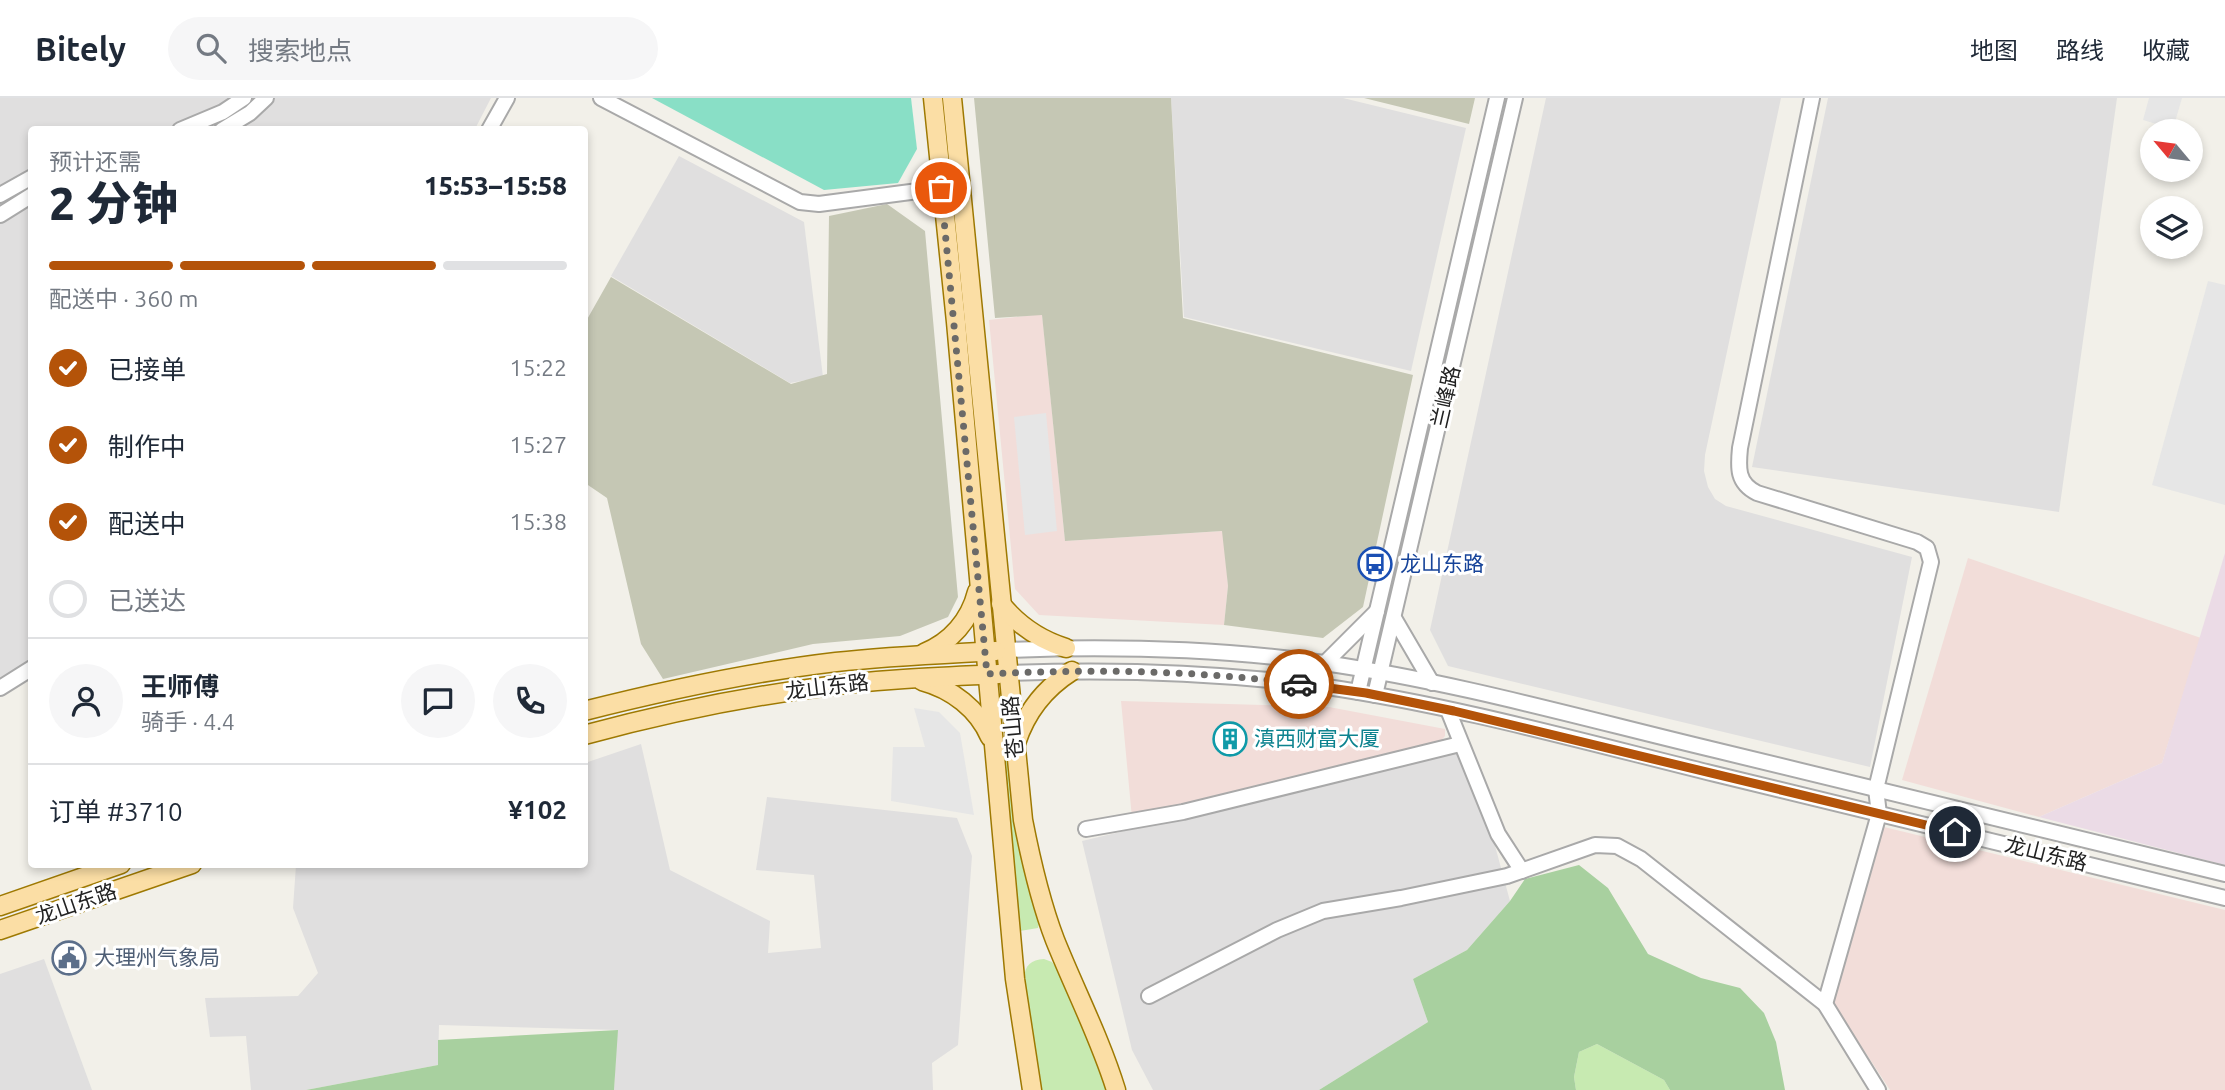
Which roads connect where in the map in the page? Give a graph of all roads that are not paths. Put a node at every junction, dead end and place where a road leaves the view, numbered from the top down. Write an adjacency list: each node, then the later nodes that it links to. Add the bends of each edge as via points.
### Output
1 (266, 98): 10 (street)
2 (507, 98): 13 (street)
3 (601, 98): 15 (street, via 800,202 820,204)
4 (933, 98): 15 (main road, 苍山路)
5 (953, 98): 20 (main road, 苍山路)
6 (1497, 98): 21 (street, 兰峰路)
7 (1515, 98): 22 (street, 兰峰路)
8 (1812, 98): 45 (street, via 1739,470 1745,485 1757,493 1909,539 1929,552 1930,568)
9 (243, 99): 10 (street); 11 (street)
10 (250, 114): 12 (street)
11 (190, 126)
12 (229, 126)
13 (491, 126)
14 (28, 179): 16 (street)
15 (941, 188): 19 (main road, 苍山路)
16 (0, 195)
17 (28, 198): 18 (street)
18 (0, 215)
19 (979, 578): 25 (main road, 苍山路); 26 (main road, via 975,599 960,627)
20 (1002, 604): 23 (main road, via 1034,634); 24 (main road, 苍山路)
21 (1378, 610): 27 (street); 29 (street, 兰峰路)
22 (1394, 618): 32 (street, 兰峰路); 35 (street)
23 (1066, 648): 24 (street, 龙山东路); 27 (street, 龙山东路, via 1187,649)
24 (1006, 650): 25 (main road, 龙山东路); 31 (main road, 苍山路)
25 (985, 651): 26 (main road, 龙山东路); 33 (main road, 苍山路)
26 (918, 655): 39 (main road, 龙山东路, via 760,673)
27 (1325, 663): 29 (street, 龙山东路)
28 (28, 670): 36 (street)
29 (1363, 670): 32 (street, 龙山东路); 37 (street, 兰峰路)
30 (1072, 671): 31 (street, 龙山东路); 37 (street, 龙山东路, via 1222,675); 44 (main road, via 1034,705)
31 (1008, 673): 33 (main road, 龙山东路); 44 (main road, 苍山路)
32 (1381, 673): 35 (street, 龙山东路); 38 (street, 兰峰路)
33 (987, 674): 34 (main road, 龙山东路); 42 (main road, 苍山路)
34 (912, 679): 41 (main road, 龙山东路, via 764,695); 42 (main road, via 963,701)
35 (1432, 683): 45 (street, 龙山东路)
36 (0, 688)
37 (1358, 692): 38 (street, 龙山东路)
38 (1375, 695): 40 (street, 龙山东路)
39 (588, 710)
40 (1447, 710): 43 (street); 46 (street, 龙山东路)
41 (588, 734)
42 (993, 744): 57 (main road, 苍山路, via 1015,979)
43 (1460, 744): 47 (street, via 1183,812); 50 (street, via 1498,834)
44 (1015, 746): 58 (main road, 苍山路, via 1023,820 1039,892)
45 (1876, 789): 46 (street); 51 (street, 龙山东路)
46 (1879, 814): 52 (street, 龙山东路); 56 (street)
47 (1086, 829)
48 (109, 868): 53 (main road, 龙山东路)
49 (180, 868): 54 (main road, 龙山东路)
50 (1522, 871): 55 (street, via 1311,915); 56 (street, via 1595,845 1622,848)
51 (2225, 874)
52 (2225, 898)
53 (0, 906)
54 (0, 930)
55 (1149, 996)
56 (1825, 1004): 59 (street)
57 (1032, 1090)
58 (1116, 1090)
59 (1878, 1090)

